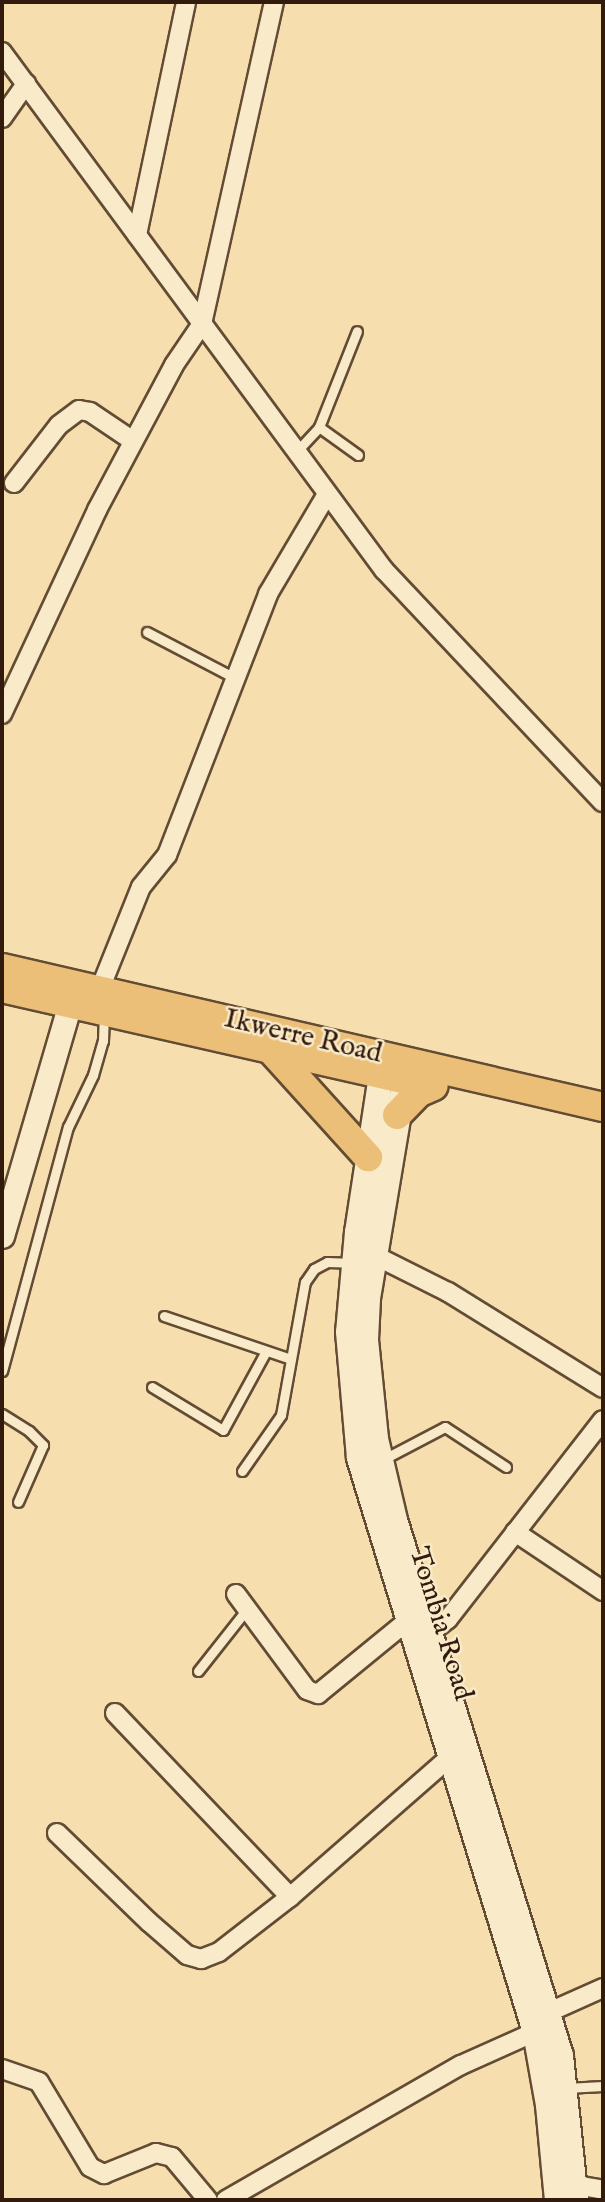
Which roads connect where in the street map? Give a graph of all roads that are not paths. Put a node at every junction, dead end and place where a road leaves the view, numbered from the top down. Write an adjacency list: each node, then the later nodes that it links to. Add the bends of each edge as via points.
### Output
1 (186, 2): 6 (street)
2 (274, 2): 7 (street)
3 (2, 52): 4 (street)
4 (26, 85): 5 (street); 6 (street)
5 (2, 118)
6 (137, 235): 7 (street)
7 (202, 324): 10 (street); 11 (street)
8 (357, 331): 9 (lane)
9 (319, 427): 11 (lane); 12 (lane)
10 (133, 441): 13 (street, via 90,412 79,410 59,425); 17 (street)
11 (296, 452): 14 (street)
12 (358, 455)
13 (14, 483)
14 (326, 496): 16 (street, via 285,561); 18 (street, via 447,640)
15 (147, 632): 16 (lane)
16 (235, 678): 21 (street, via 167,855 141,887)
17 (2, 714)
18 (603, 802)
19 (2, 968): 21 (main road, Ikwerre Road)
20 (2, 988): 22 (main road, Ikwerre Road)
21 (102, 1001): 22 (main road, Ikwerre Road); 23 (main road, Ikwerre Road); 24 (main road, Ikwerre Road); 35 (lane, via 103,1041 68,1126)
22 (69, 1004): 30 (street)
23 (273, 1052): 24 (main road, Ikwerre Road); 29 (main road)
24 (395, 1068): 25 (main road, Ikwerre Road); 26 (main road, Ikwerre Road); 27 (main road, Tombia Road); 29 (main road, Tombia Road)
25 (434, 1086): 27 (main road, via 418,1093); 28 (main road, Ikwerre Road)
26 (603, 1107)
27 (397, 1115): 31 (main road, Tombia Road)
28 (603, 1127)
29 (368, 1157): 31 (main road, Tombia Road)
30 (2, 1236)
31 (364, 1259): 34 (lane, via 327,1262 314,1269 305,1282); 37 (street, via 448,1292); 40 (main road, Tombia Road, via 366,1340); 47 (main road, Tombia Road, via 349,1374 359,1458)
32 (164, 1316): 33 (lane)
33 (266, 1350): 34 (lane); 36 (lane, via 223,1430)
34 (291, 1359): 42 (lane, via 278,1422)
35 (2, 1371)
36 (152, 1387)
37 (603, 1388)
38 (2, 1414): 43 (lane, via 30,1431 43,1446)
39 (603, 1420): 44 (street)
40 (380, 1461): 41 (lane, via 445,1427); 47 (main road, Tombia Road)
41 (506, 1467)
42 (242, 1471)
43 (19, 1502)
44 (515, 1532): 45 (street); 47 (street)
45 (603, 1591)
46 (242, 1601): 47 (street, via 307,1690 318,1694); 48 (lane)
47 (419, 1627): 50 (main road, Tombia Road)
48 (198, 1671)
49 (115, 1713): 52 (street)
50 (458, 1750): 52 (street); 54 (main road, Tombia Road)
51 (57, 1833): 52 (street, via 149,1922 187,1955 201,1959 219,1952)
52 (290, 1897)
53 (603, 1988): 54 (street)
54 (545, 2023): 57 (main road, Tombia Road); 59 (main road, Tombia Road, via 548,2105); 61 (street, via 461,2065)
55 (2, 2069): 60 (street, via 39,2082 90,2166 104,2174 156,2153 172,2157)
56 (603, 2086): 57 (lane)
57 (566, 2088): 59 (main road, Tombia Road)
58 (603, 2190): 59 (street)
59 (570, 2195)
60 (208, 2200)
61 (226, 2200)

